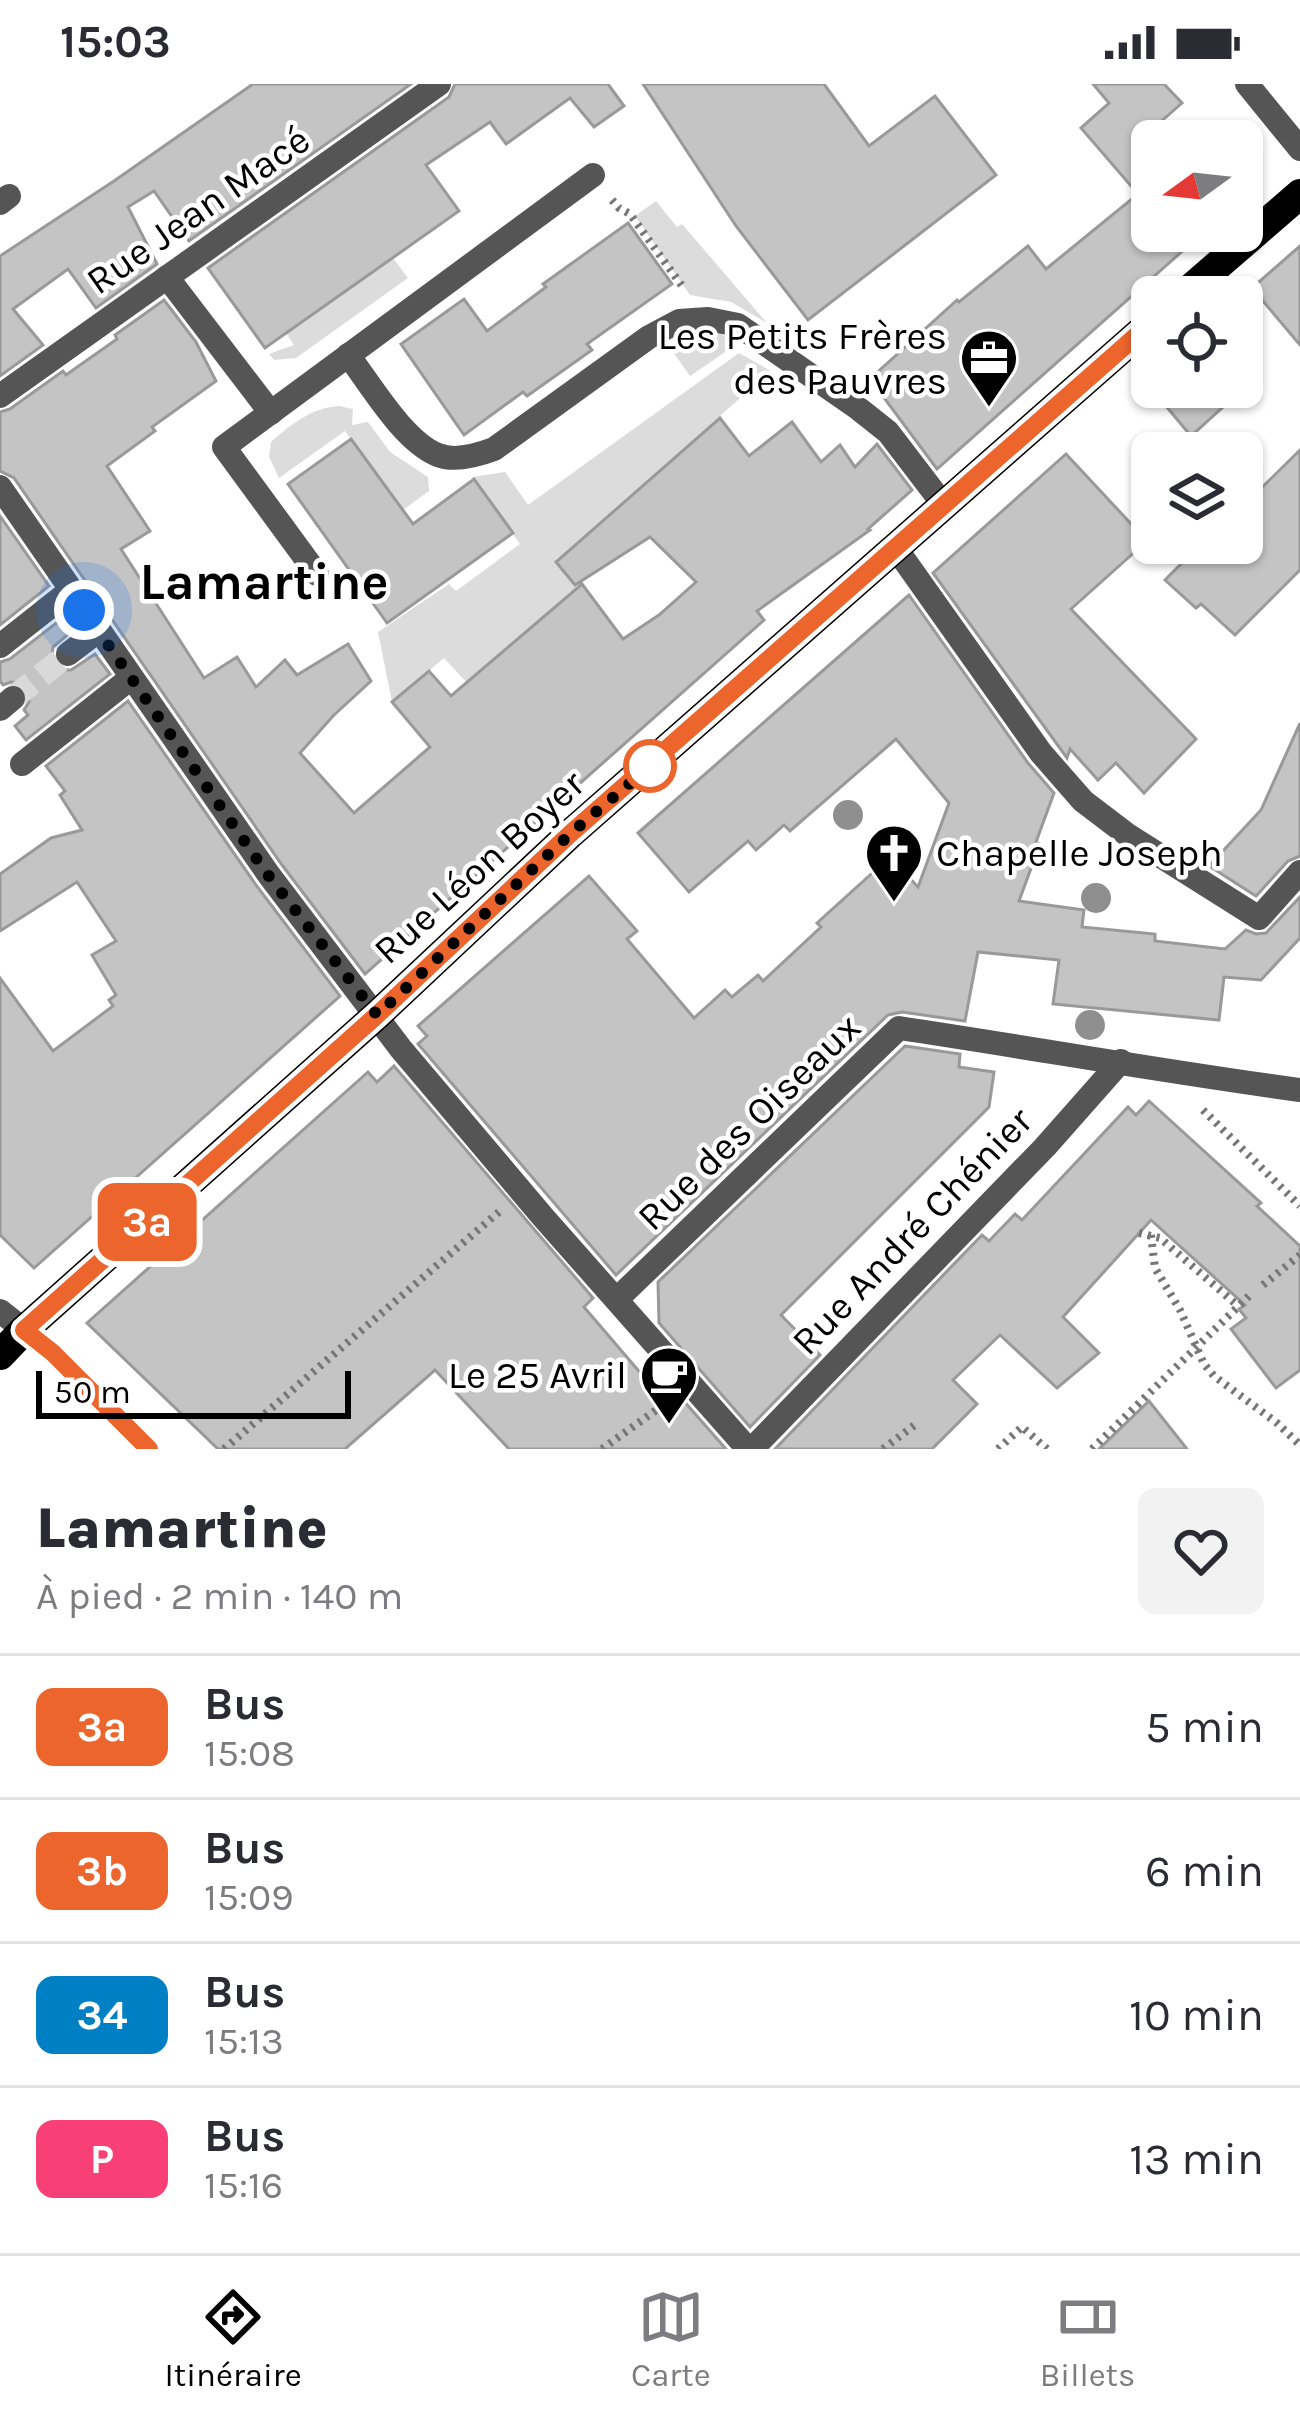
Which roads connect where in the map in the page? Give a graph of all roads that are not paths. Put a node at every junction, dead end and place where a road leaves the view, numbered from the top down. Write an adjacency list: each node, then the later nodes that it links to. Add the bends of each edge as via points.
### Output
1 (439, 84): 7 (street, Rue Jean Macé)
2 (1247, 84): 3 (street)
3 (1300, 149)
4 (593, 175): 9 (street)
5 (1300, 194): 6 (main road)
6 (1205, 276)
7 (167, 277): 10 (street, Rue Jean Macé); 11 (street)
8 (1131, 340): 13 (main road, Rue Léon Boyer)
9 (348, 356): 11 (street); 13 (street, via 408,434 440,456 472,457 649,337 686,321 738,325 888,432)
10 (0, 396)
11 (271, 413): 15 (street, via 224,447)
12 (0, 487): 16 (street)
13 (943, 504): 14 (main road, Rue Léon Boyer)
14 (895, 547): 22 (street, via 1083,800 1258,918); 23 (main road, Rue Léon Boyer)
15 (317, 574)
16 (70, 590): 17 (street); 18 (street)
17 (98, 631): 19 (street); 20 (street)
18 (0, 646)
19 (68, 654)
20 (131, 678): 21 (street); 23 (street)
21 (22, 764)
22 (1300, 872)
23 (377, 1015): 26 (street); 27 (main road, Rue Léon Boyer)
24 (1121, 1061): 25 (street, Rue des Oiseaux); 26 (street, Rue des Oiseaux, via 899,1028); 30 (street, Rue André Chénier)
25 (1300, 1090)
26 (616, 1299): 30 (street)
27 (12, 1321): 28 (main road, Rue Léon Boyer); 29 (street)
28 (0, 1355)
29 (149, 1449)
30 (750, 1449)

